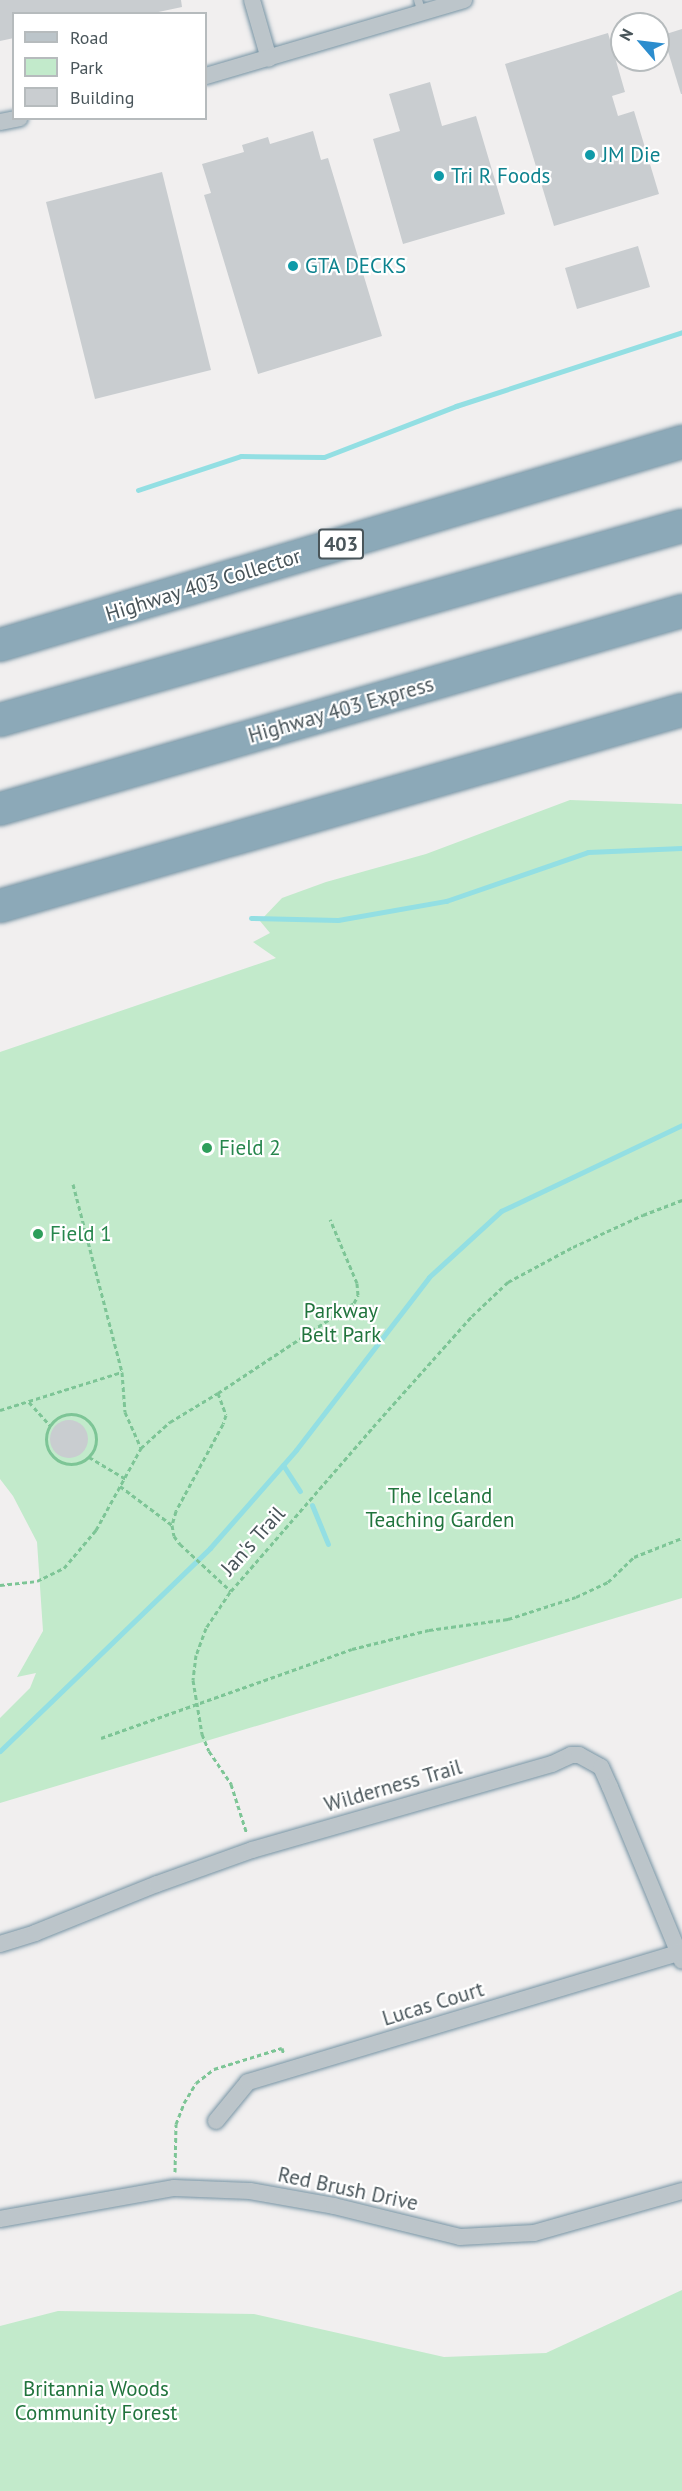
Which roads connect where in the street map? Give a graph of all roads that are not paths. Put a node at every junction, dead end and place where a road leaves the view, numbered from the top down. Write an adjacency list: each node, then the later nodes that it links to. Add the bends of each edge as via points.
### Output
1 (252, 0): 4 (street)
2 (464, 0): 3 (street)
3 (420, 7): 4 (street)
4 (269, 59): 5 (street)
5 (207, 76)
6 (682, 442): 9 (highway, Highway 403 Collector / 403)
7 (682, 526): 11 (highway)
8 (682, 611): 12 (highway, Highway 403 Express)
9 (0, 645)
10 (682, 711): 13 (highway)
11 (0, 720)
12 (0, 809)
13 (0, 906)
14 (0, 1944): 15 (street, Wilderness Trail, via 252,1850 579,1755 601,1767)
15 (681, 1955): 16 (street, Lucas Court, via 248,2082)
16 (216, 2121)
17 (682, 2191): 18 (street, Red Brush Drive, via 534,2233 460,2237 334,2206 250,2191 174,2188)
18 (0, 2219)

